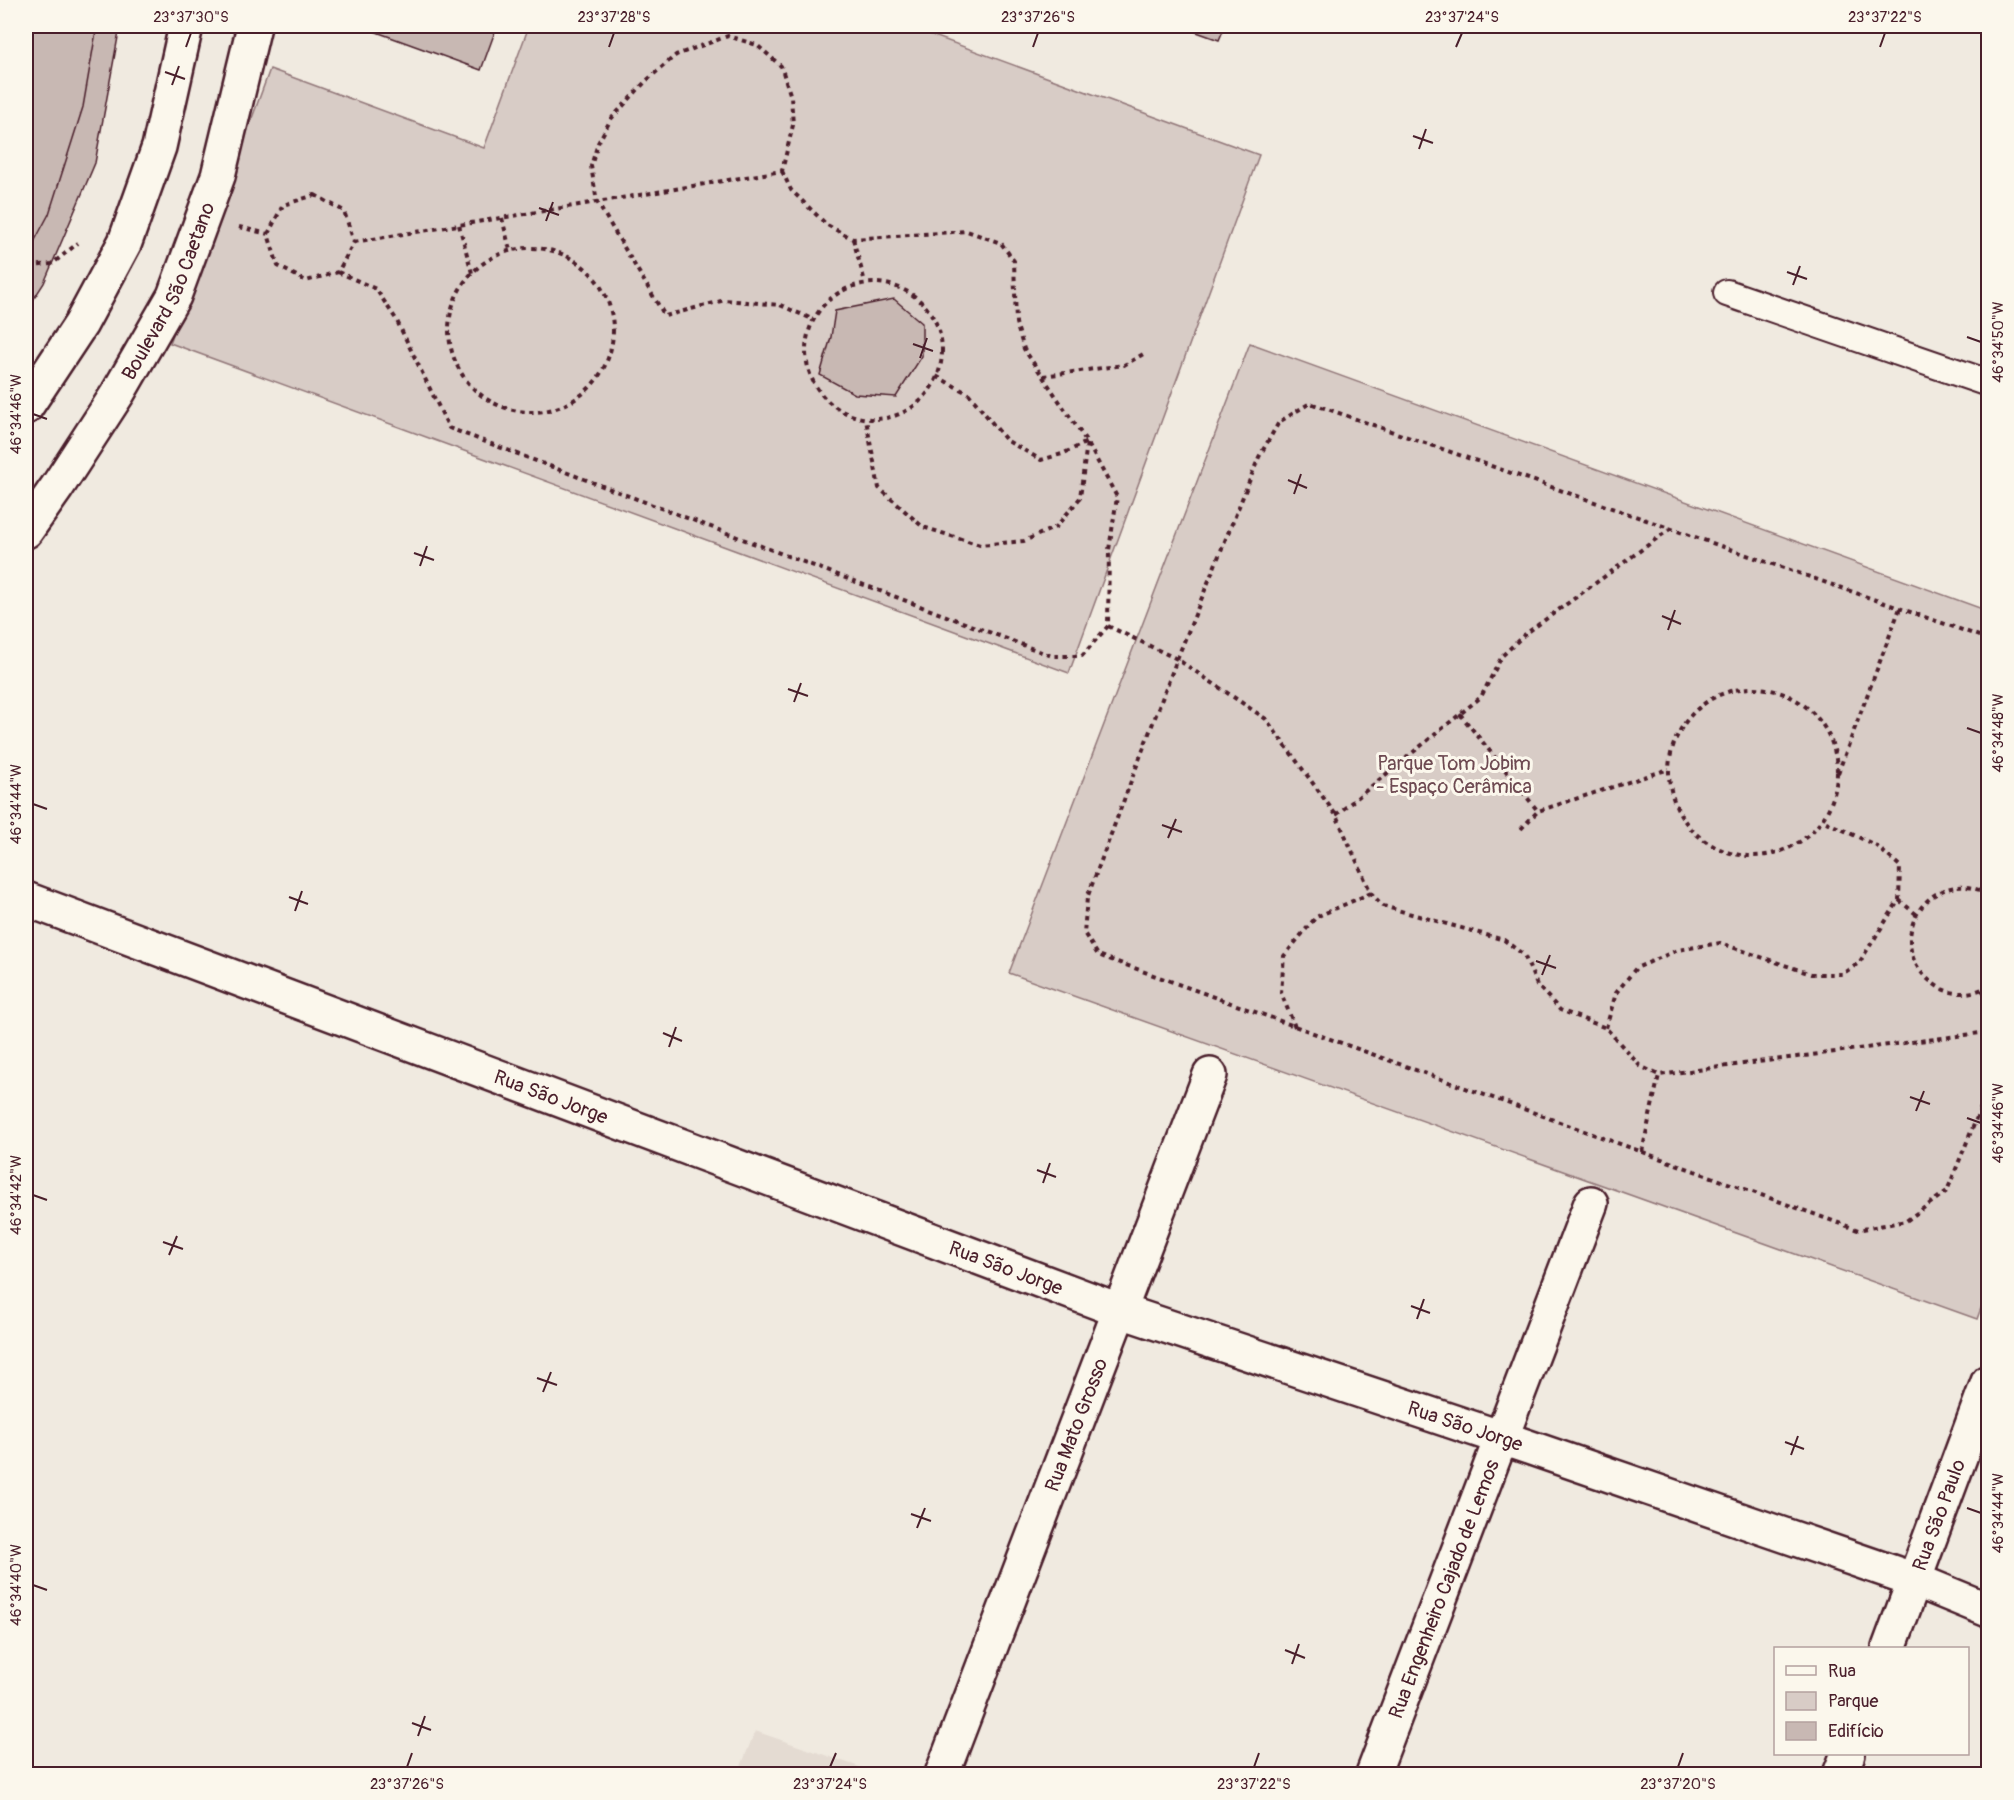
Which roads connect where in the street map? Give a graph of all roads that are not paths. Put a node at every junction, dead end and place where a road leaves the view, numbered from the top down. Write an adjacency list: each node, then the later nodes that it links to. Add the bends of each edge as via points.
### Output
1 (186, 26): 5 (street, via 159,147 125,242 81,324)
2 (254, 26): 6 (street, Boulevard São Caetano, via 218,176 174,296 118,393)
3 (1727, 293): 4 (lane)
4 (1989, 383)
5 (26, 407)
6 (26, 531)
7 (28, 900): 10 (street, Rua São Jorge)
8 (1210, 1075): 10 (street, Rua Mato Grosso)
9 (1591, 1203): 12 (street, Rua Engenheiro Cajado de Lemos)
10 (1121, 1311): 12 (street, Rua São Jorge); 17 (street, Rua Mato Grosso)
11 (1989, 1382): 13 (street, Rua São Paulo)
12 (1502, 1438): 13 (street, Rua São Jorge); 18 (street, Rua Engenheiro Cajado de Lemos)
13 (1915, 1580): 14 (street, Rua São Jorge); 15 (street, Rua São Paulo)
14 (1989, 1610)
15 (1889, 1647)
16 (1848, 1755): 19 (street)
17 (942, 1774)
18 (1373, 1774)
19 (1840, 1774)

